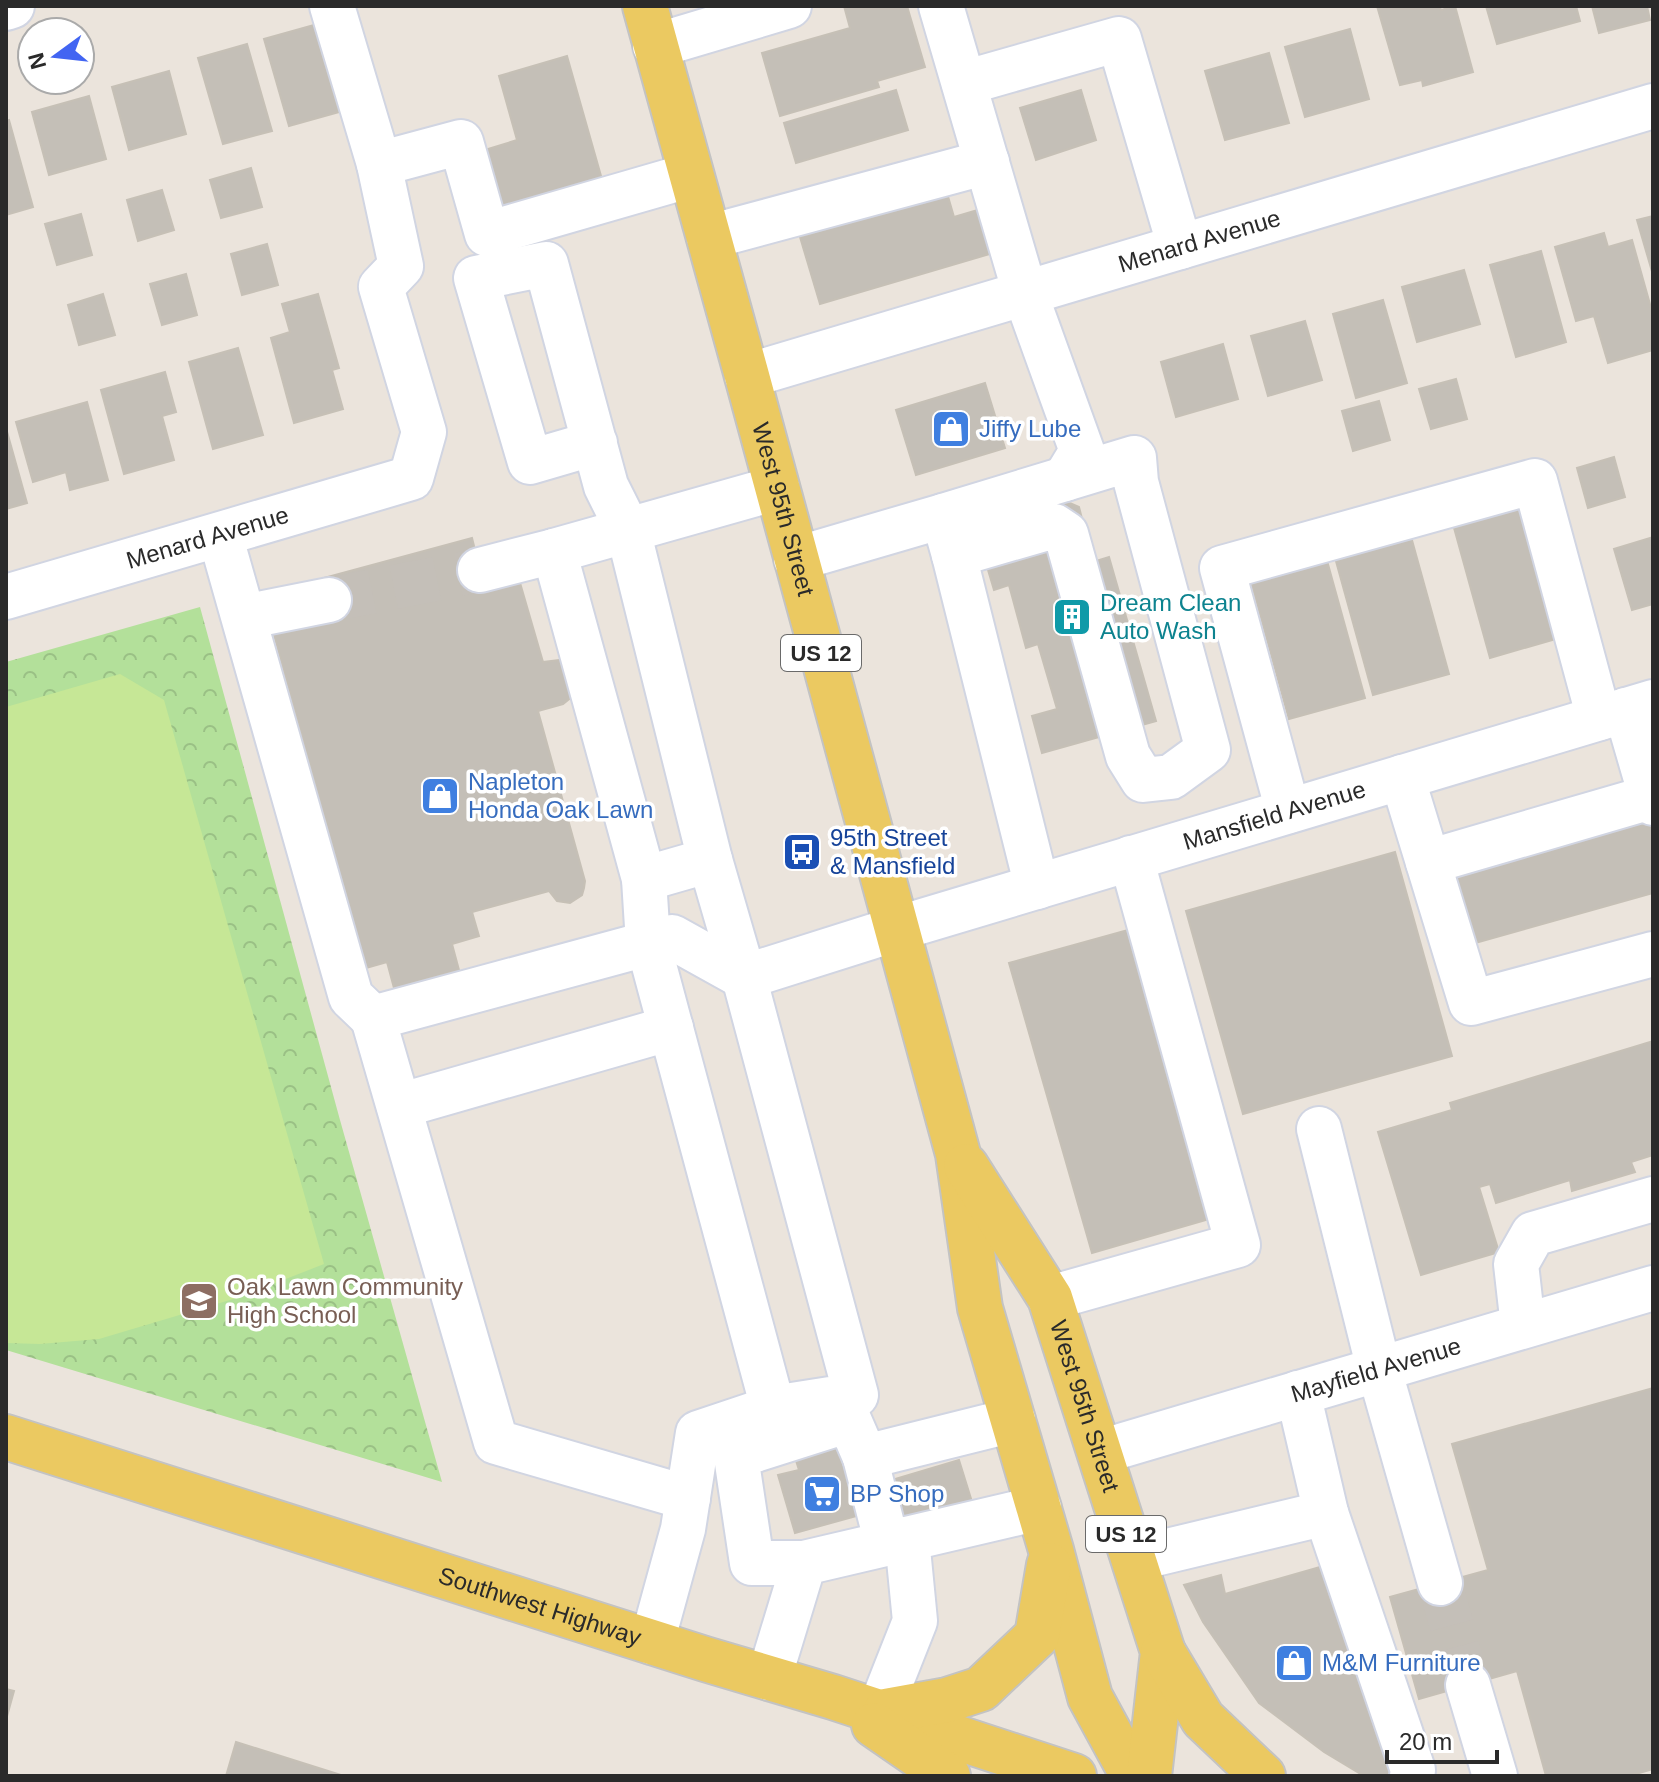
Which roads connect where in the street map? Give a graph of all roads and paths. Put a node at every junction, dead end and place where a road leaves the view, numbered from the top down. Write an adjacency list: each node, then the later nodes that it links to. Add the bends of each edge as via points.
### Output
1 (12, 6): 5 (street)
2 (332, 6): 10 (street)
3 (789, 6): 6 (street)
4 (941, 6): 7 (street)
5 (6, 8)
6 (650, 26): 11 (main road, West 95th Street / US 12)
7 (964, 83): 9 (street); 13 (street, via 1119,39)
8 (1653, 106): 13 (street, Menard Avenue)
9 (987, 162): 12 (street); 14 (street)
10 (379, 164): 11 (street, via 461,142 487,234); 20 (street, Menard Avenue, via 401,266 381,287 424,432 411,478)
11 (691, 175): 12 (main road, West 95th Street / US 12)
12 (709, 237): 15 (main road, West 95th Street / US 12)
13 (1180, 247): 14 (street, Menard Avenue)
14 (1025, 293): 15 (street, Menard Avenue); 17 (street, via 1082,451)
15 (747, 376): 18 (main road, West 95th Street / US 12)
16 (595, 443): 19 (street, via 606,486)
17 (1065, 479): 21 (street); 21 (street, via 1134,458 1208,750 1171,777 1143,780 1128,756 1066,534 1054,526)
18 (777, 488): 19 (street); 23 (main road, West 95th Street / US 12)
19 (628, 530): 22 (street); 33 (street)
20 (220, 535): 25 (street, Menard Avenue); 27 (street)
21 (948, 536): 23 (street); 36 (street)
22 (554, 551): 24 (street); 35 (street)
23 (796, 559): 37 (main road, West 95th Street / US 12)
24 (480, 570)
25 (6, 597)
26 (329, 600): 27 (street)
27 (244, 617): 41 (street, via 351,997)
28 (1626, 710): 29 (street, Mansfield Avenue); 30 (street); 31 (street, via 1535,481 1222,568)
29 (1402, 777): 31 (street, Mansfield Avenue); 34 (street)
30 (1652, 800): 34 (street)
31 (1288, 811): 32 (street, Mansfield Avenue)
32 (1131, 858): 36 (street, Mansfield Avenue); 48 (street, via 1238,1245)
33 (710, 860): 35 (street); 40 (street)
34 (1428, 862): 39 (street, via 1471,1003)
35 (644, 879): 38 (street)
36 (1037, 887): 37 (street, Mansfield Avenue)
37 (896, 929): 40 (street, Mansfield Avenue); 45 (main road, West 95th Street / US 12)
38 (648, 943): 40 (street, via 672,937); 41 (street); 42 (street)
39 (1653, 954)
40 (744, 977): 52 (street, via 856,1395)
41 (373, 1018): 43 (street)
42 (671, 1028): 43 (street); 52 (street)
43 (399, 1106): 57 (street, via 496,1442)
44 (1319, 1129): 50 (street)
45 (958, 1154): 48 (main road, West 95th Street / US 12); 53 (main road, West 95th Street / US 12, via 980,1308)
46 (1653, 1199): 49 (street, via 1533,1234 1516,1264)
47 (1653, 1288): 49 (street, Mayfield Avenue)
48 (1050, 1298): 55 (main road, West 95th Street / US 12)
49 (1523, 1326): 50 (street, Mayfield Avenue)
50 (1379, 1369): 51 (street, Mayfield Avenue); 64 (street)
51 (1298, 1393): 55 (street, Mayfield Avenue); 59 (street)
52 (773, 1408): 57 (street, via 698,1433)
53 (1013, 1420): 56 (street); 58 (main road, West 95th Street / US 12)
54 (6, 1437): 65 (main road, Southwest Highway)
55 (1100, 1452): 62 (main road, West 95th Street / US 12)
56 (865, 1457): 60 (street); 63 (street, via 849,1420 736,1456 752,1563)
57 (688, 1498): 65 (street)
58 (1039, 1508): 60 (street); 61 (main road, West 95th Street / US 12)
59 (1326, 1513): 62 (street); 76 (street)
60 (897, 1542): 63 (street); 70 (street, via 915,1621)
61 (1051, 1550): 70 (main road, via 1037,1636 1013,1659 981,1689); 73 (main road, West 95th Street / US 12, via 1090,1697)
62 (1134, 1559): 66 (main road, West 95th Street / US 12)
63 (804, 1563): 67 (street)
64 (1440, 1583)
65 (652, 1642): 67 (main road, Southwest Highway)
66 (1163, 1652): 74 (main road, West 95th Street / US 12); 75 (main road, via 1203,1719)
67 (769, 1678): 69 (main road, Southwest Highway)
68 (1468, 1685): 77 (street)
69 (833, 1697): 70 (main road, Southwest Highway); 71 (main road)
70 (879, 1712): 72 (main road, Southwest Highway)
71 (948, 1776)
72 (1074, 1776)
73 (1133, 1776)
74 (1149, 1776)
75 (1263, 1776)
76 (1412, 1776)
77 (1495, 1776)

